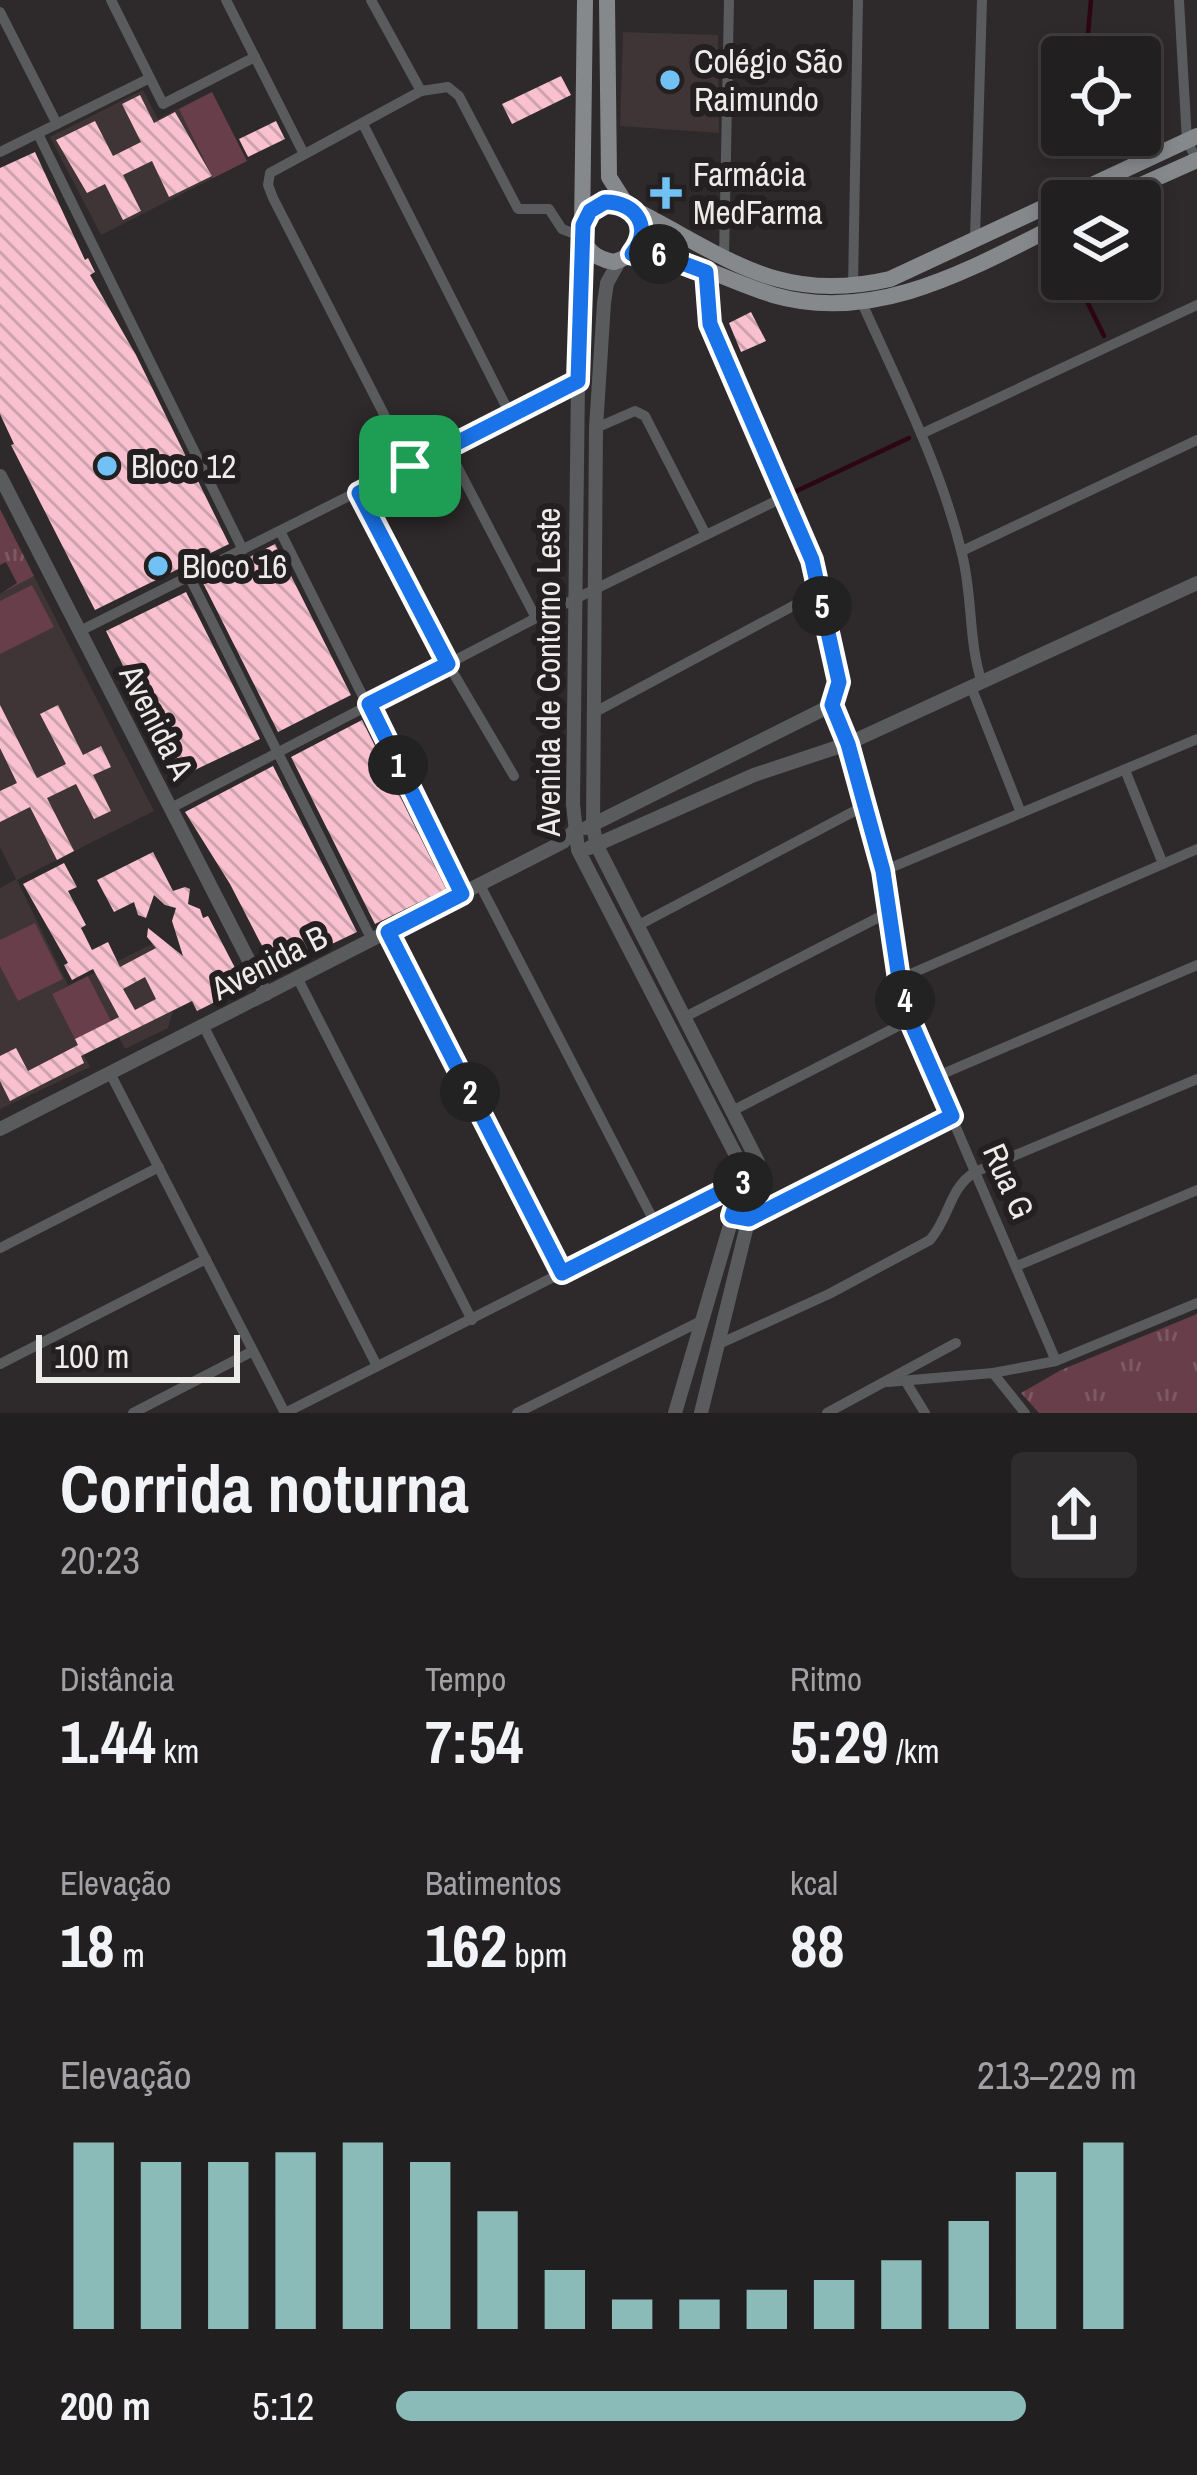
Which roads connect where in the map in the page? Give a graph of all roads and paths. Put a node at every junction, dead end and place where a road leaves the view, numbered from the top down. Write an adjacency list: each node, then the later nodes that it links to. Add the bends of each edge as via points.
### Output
1 (110, 0): 12 (street)
2 (226, 0): 11 (street)
3 (371, 0): 13 (street)
4 (585, 0): 24 (main road, Avenida de Contorno Leste)
5 (607, 0): 22 (main road, via 609,176)
6 (729, 0): 27 (street)
7 (858, 0): 29 (street)
8 (982, 0): 25 (street)
9 (1181, 1): 17 (street)
10 (0, 12): 14 (street)
11 (255, 57): 12 (street, via 163,104); 19 (street)
12 (150, 78): 14 (street)
13 (421, 91): 15 (street); 24 (street, via 448,87 459,96 518,209 544,207 567,233)
14 (57, 124): 16 (street)
15 (363, 124): 19 (street); 32 (street)
16 (38, 134): 18 (street); 43 (street)
17 (1192, 139): 20 (street); 25 (main road)
18 (0, 152)
19 (304, 154): 37 (street, via 271,173 268,185)
20 (1197, 160): 21 (main road)
21 (1152, 180)
22 (630, 207): 24 (main road, via 596,206); 26 (main road, via 642,236); 27 (main road)
23 (1041, 233): 29 (main road, via 933,284)
24 (583, 235): 26 (main road, via 600,258); 31 (street, Avenida de Contorno Leste)
25 (975, 238): 29 (main road)
26 (626, 257): 28 (main road, via 658,254); 33 (street, Avenida de Contorno Leste, via 607,283)
27 (724, 261): 29 (main road)
28 (706, 272): 29 (main road, via 813,304); 40 (street, via 710,324)
29 (857, 296): 34 (street)
30 (1197, 304): 34 (street)
31 (578, 381): 32 (street); 49 (street, Avenida de Contorno Leste)
32 (511, 416): 36 (street)
33 (596, 428): 42 (street, via 634,411 645,416); 47 (street, Avenida de Contorno Leste)
34 (921, 434): 44 (street)
35 (1197, 440): 44 (street)
36 (447, 447): 37 (street); 50 (street)
37 (410, 466): 39 (street)
38 (0, 476): 51 (street, Avenida A)
39 (359, 493): 41 (street); 52 (street)
40 (786, 496): 42 (street); 48 (street)
41 (280, 531): 43 (street); 54 (street)
42 (705, 533): 47 (street)
43 (243, 550): 45 (street)
44 (962, 551): 53 (street)
45 (190, 578): 51 (street); 59 (street)
46 (1197, 583): 53 (street, Avenida B)
47 (597, 589): 49 (street); 56 (street, Avenida de Contorno Leste)
48 (819, 592): 55 (street, via 839,682); 56 (street)
49 (577, 598): 50 (street); 66 (street, Avenida de Contorno Leste)
50 (536, 619): 52 (street)
51 (80, 631): 63 (street, Avenida A)
52 (448, 664): 54 (street); 61 (street)
53 (977, 686): 58 (street, Avenida B); 64 (street)
54 (369, 704): 59 (street); 73 (street)
55 (832, 705): 58 (street); 65 (street)
56 (597, 711): 65 (street, Avenida de Contorno Leste)
57 (1197, 739): 60 (street)
58 (848, 744): 62 (street, Rua G); 68 (street, Avenida B, via 754,775)
59 (278, 752): 63 (street); 77 (street)
60 (1125, 770): 64 (street); 70 (street)
61 (514, 776)
62 (864, 806): 71 (street, Rua G); 75 (street)
63 (171, 808): 81 (street, Avenida A)
64 (1022, 813): 71 (street)
65 (593, 826): 66 (street); 68 (street, Avenida de Contorno Leste)
66 (575, 830): 67 (street, Avenida de Contorno Leste)
67 (570, 846): 68 (street, Avenida B); 72 (street, Avenida B); 93 (street, Avenida de Contorno Leste)
68 (597, 846): 75 (street, Avenida de Contorno Leste)
69 (1197, 849): 70 (street)
70 (1163, 864): 80 (street)
71 (883, 871): 74 (street, Rua G)
72 (480, 885): 73 (street, Avenida B); 97 (street)
73 (462, 894): 76 (street, Avenida B)
74 (889, 912): 80 (street, Rua G); 82 (street)
75 (638, 926): 82 (street, Avenida de Contorno Leste)
76 (388, 932): 77 (street, Avenida B); 101 (street)
77 (372, 940): 79 (street, Avenida B)
78 (1197, 965): 86 (street)
79 (298, 979): 81 (street, Avenida B); 103 (street)
80 (899, 979): 83 (street, Rua G)
81 (266, 994): 84 (street, Avenida B)
82 (685, 1017): 88 (street, Avenida de Contorno Leste)
83 (910, 1020): 86 (street, Rua G); 88 (street)
84 (203, 1025): 85 (street, Avenida B); 110 (street)
85 (110, 1073): 90 (street, Avenida B); 91 (street)
86 (933, 1078): 89 (street, Rua G)
87 (1197, 1079): 92 (street)
88 (734, 1110): 93 (street, Avenida de Contorno Leste, via 754,1150)
89 (952, 1116): 92 (street, Rua G); 96 (street)
90 (0, 1129)
91 (158, 1167): 98 (street); 99 (street)
92 (975, 1172): 100 (street, Rua G); 106 (street, via 955,1189 930,1240)
93 (750, 1178): 95 (street); 96 (street, Avenida de Contorno Leste); 97 (street)
94 (1197, 1190): 100 (street)
95 (732, 1216): 96 (street); 104 (street)
96 (749, 1219): 106 (street, Avenida de Contorno Leste)
97 (656, 1226): 101 (street)
98 (0, 1248)
99 (206, 1259): 107 (street); 109 (street)
100 (1017, 1266): 108 (street, Rua G)
101 (562, 1273): 103 (street)
102 (1197, 1303): 108 (street)
103 (472, 1319): 110 (street)
104 (701, 1321): 116 (street); 117 (street)
105 (956, 1343): 112 (street)
106 (719, 1344): 118 (street, Avenida de Contorno Leste)
107 (253, 1351): 114 (street); 115 (street)
108 (1056, 1360): 111 (street)
109 (0, 1364)
110 (377, 1366): 115 (street)
111 (993, 1373): 113 (street); 121 (street)
112 (889, 1382): 113 (street); 119 (street)
113 (906, 1382): 120 (street)
114 (133, 1413)
115 (285, 1413)
116 (517, 1413)
117 (675, 1413)
118 (701, 1413)
119 (827, 1413)
120 (925, 1413)
121 (1025, 1413)

